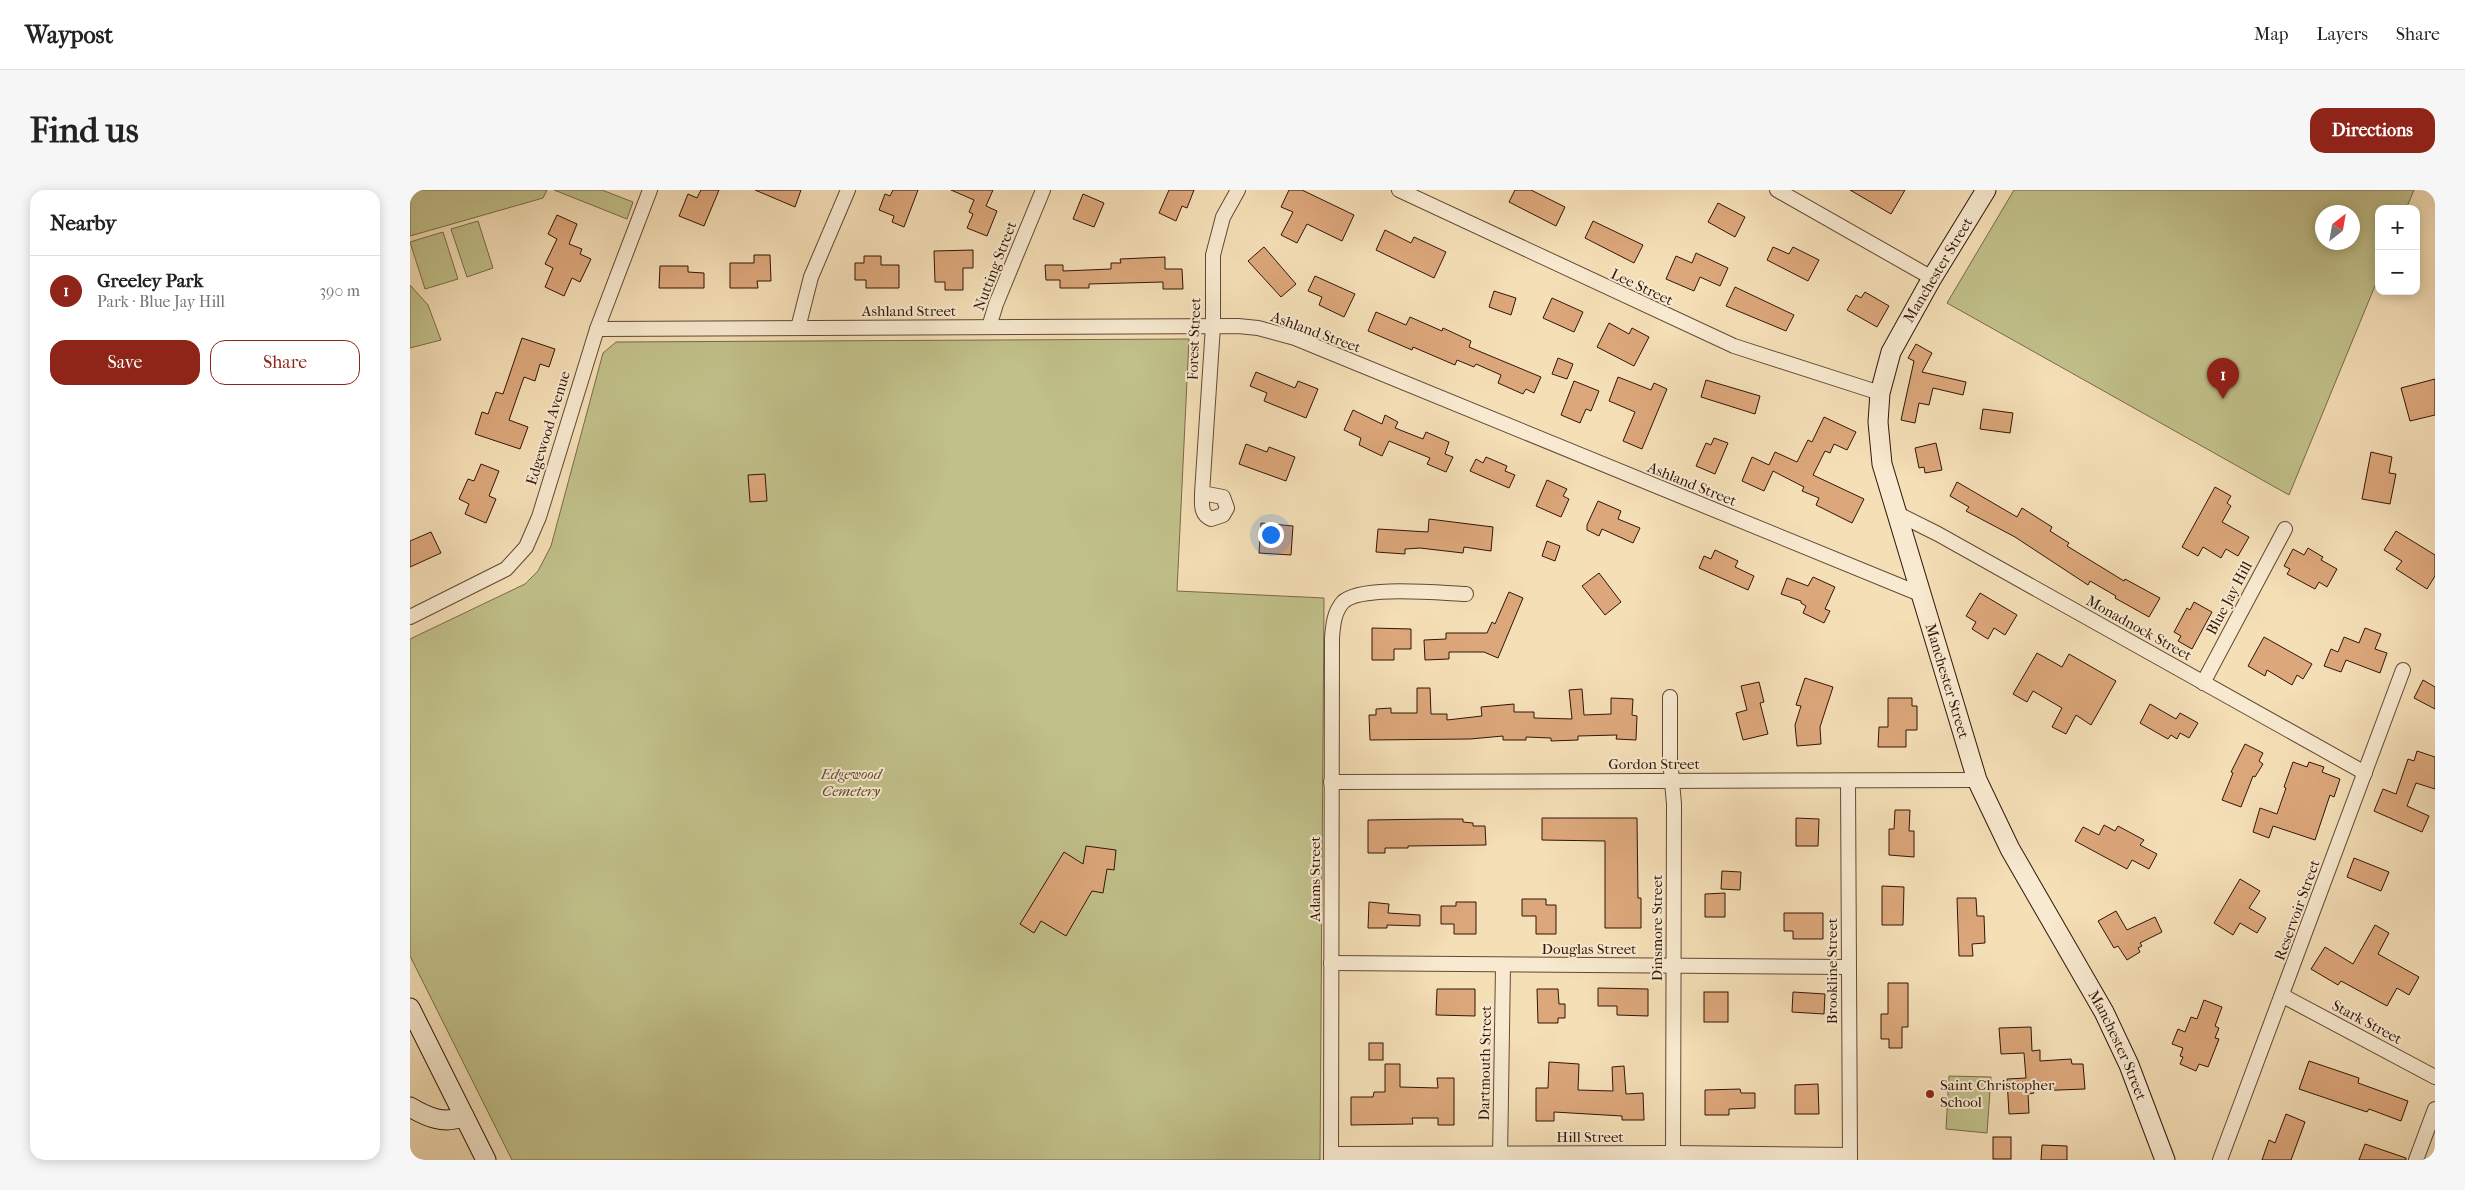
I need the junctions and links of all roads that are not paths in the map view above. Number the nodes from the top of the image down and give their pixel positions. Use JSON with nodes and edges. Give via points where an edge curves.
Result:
{"nodes":[{"id":1,"x":650,"y":190,"type":"edge"},
{"id":2,"x":848,"y":190,"type":"edge"},
{"id":3,"x":1043,"y":190,"type":"edge"},
{"id":4,"x":1238,"y":190,"type":"edge"},
{"id":5,"x":1398,"y":190,"type":"edge"},
{"id":6,"x":1777,"y":190,"type":"edge"},
{"id":7,"x":1986,"y":190,"type":"edge"},
{"id":8,"x":1932,"y":278,"type":"junction"},
{"id":9,"x":1213,"y":326,"type":"junction"},
{"id":10,"x":989,"y":327,"type":"junction"},
{"id":11,"x":798,"y":328,"type":"junction"},
{"id":12,"x":597,"y":329,"type":"junction"},
{"id":13,"x":1880,"y":393,"type":"junction"},
{"id":14,"x":1202,"y":493,"type":"dead end"},
{"id":15,"x":1896,"y":514,"type":"junction"},
{"id":16,"x":2285,"y":529,"type":"dead end"},
{"id":17,"x":1466,"y":594,"type":"dead end"},
{"id":18,"x":1920,"y":594,"type":"junction"},
{"id":19,"x":410,"y":617,"type":"edge"},
{"id":20,"x":2403,"y":670,"type":"dead end"},
{"id":21,"x":2203,"y":683,"type":"junction"},
{"id":22,"x":1670,"y":697,"type":"dead end"},
{"id":23,"x":2365,"y":773,"type":"junction"},
{"id":24,"x":1672,"y":780,"type":"junction"},
{"id":25,"x":1977,"y":780,"type":"junction"},
{"id":26,"x":1848,"y":781,"type":"junction"},
{"id":27,"x":1332,"y":782,"type":"junction"},
{"id":28,"x":1331,"y":964,"type":"junction"},
{"id":29,"x":1503,"y":966,"type":"junction"},
{"id":30,"x":1673,"y":966,"type":"junction"},
{"id":31,"x":1848,"y":967,"type":"junction"},
{"id":32,"x":2283,"y":996,"type":"junction"},
{"id":33,"x":410,"y":1008,"type":"edge"},
{"id":34,"x":2435,"y":1077,"type":"edge"},
{"id":35,"x":410,"y":1106,"type":"edge"},
{"id":36,"x":2435,"y":1109,"type":"edge"},
{"id":37,"x":464,"y":1116,"type":"junction"},
{"id":38,"x":1673,"y":1156,"type":"edge"},
{"id":39,"x":1331,"y":1157,"type":"edge"},
{"id":40,"x":1500,"y":1157,"type":"edge"},
{"id":41,"x":1850,"y":1158,"type":"edge"},
{"id":42,"x":486,"y":1160,"type":"edge"},
{"id":43,"x":2165,"y":1160,"type":"edge"},
{"id":44,"x":2220,"y":1160,"type":"edge"},
{"id":45,"x":2416,"y":1160,"type":"edge"}],
"edges":[{"from":1,"to":12,"type":"street","name":"Edgewood Avenue"},
{"from":2,"to":11,"type":"street","via":[[811,277]]},
{"from":3,"to":10,"type":"street","name":"Nutting Street"},
{"from":4,"to":9,"type":"street","name":"Forest Street","via":[[1223,217],[1213,254]]},
{"from":5,"to":13,"type":"street","name":"Lee Street","via":[[1734,346]]},
{"from":6,"to":8,"type":"street"},
{"from":7,"to":8,"type":"street","name":"Manchester Street"},
{"from":8,"to":13,"type":"street","name":"Manchester Street","via":[[1891,352]]},
{"from":9,"to":10,"type":"street","name":"Ashland Street"},
{"from":9,"to":14,"type":"street","name":"Forest Street"},
{"from":9,"to":18,"type":"street","name":"Ashland Street","via":[[1258,328],[1295,338]]},
{"from":10,"to":11,"type":"street","name":"Ashland Street"},
{"from":11,"to":12,"type":"street","name":"Ashland Street"},
{"from":12,"to":19,"type":"street","name":"Edgewood Avenue","via":[[539,517],[526,547],[506,569]]},
{"from":13,"to":15,"type":"street","name":"Manchester Street","via":[[1878,440]]},
{"from":15,"to":18,"type":"street","name":"Manchester Street"},
{"from":15,"to":21,"type":"street","name":"Monadnock Street","via":[[1938,534]]},
{"from":16,"to":21,"type":"street","name":"Blue Jay Hill"},
{"from":17,"to":27,"type":"street","name":"Adams Street","via":[[1369,592],[1344,601],[1337,611],[1332,638]]},
{"from":18,"to":25,"type":"street","name":"Manchester Street"},
{"from":20,"to":23,"type":"street","name":"Reservoir Street"},
{"from":21,"to":23,"type":"street","name":"Monadnock Street"},
{"from":22,"to":24,"type":"street","name":"Dinsmore Street"},
{"from":23,"to":32,"type":"street","name":"Reservoir Street"},
{"from":24,"to":26,"type":"street","name":"Gordon Street"},
{"from":24,"to":27,"type":"street","name":"Gordon Street"},
{"from":24,"to":30,"type":"street","name":"Dinsmore Street"},
{"from":25,"to":26,"type":"street","name":"Gordon Street"},
{"from":25,"to":43,"type":"street","name":"Manchester Street","via":[[2010,849],[2104,1012],[2129,1065]]},
{"from":26,"to":31,"type":"street","name":"Brookline Street"},
{"from":27,"to":28,"type":"street","name":"Adams Street"},
{"from":28,"to":29,"type":"street","name":"Douglas Street"},
{"from":28,"to":39,"type":"street","name":"Adams Street"},
{"from":29,"to":30,"type":"street","name":"Douglas Street"},
{"from":29,"to":40,"type":"street","name":"Dartmouth Street"},
{"from":30,"to":31,"type":"street","name":"Douglas Street"},
{"from":30,"to":38,"type":"street","name":"Dinsmore Street"},
{"from":31,"to":41,"type":"street","name":"Brookline Street"},
{"from":32,"to":34,"type":"street","name":"Stark Street"},
{"from":32,"to":44,"type":"street","name":"Reservoir Street"},
{"from":33,"to":37,"type":"street"},
{"from":35,"to":37,"type":"street","via":[[442,1120]]},
{"from":36,"to":45,"type":"street"},
{"from":37,"to":42,"type":"street"},
{"from":38,"to":40,"type":"street","name":"Hill Street"},
{"from":38,"to":41,"type":"street","name":"Hill Street"},
{"from":39,"to":40,"type":"street","name":"Hill Street"}]}
